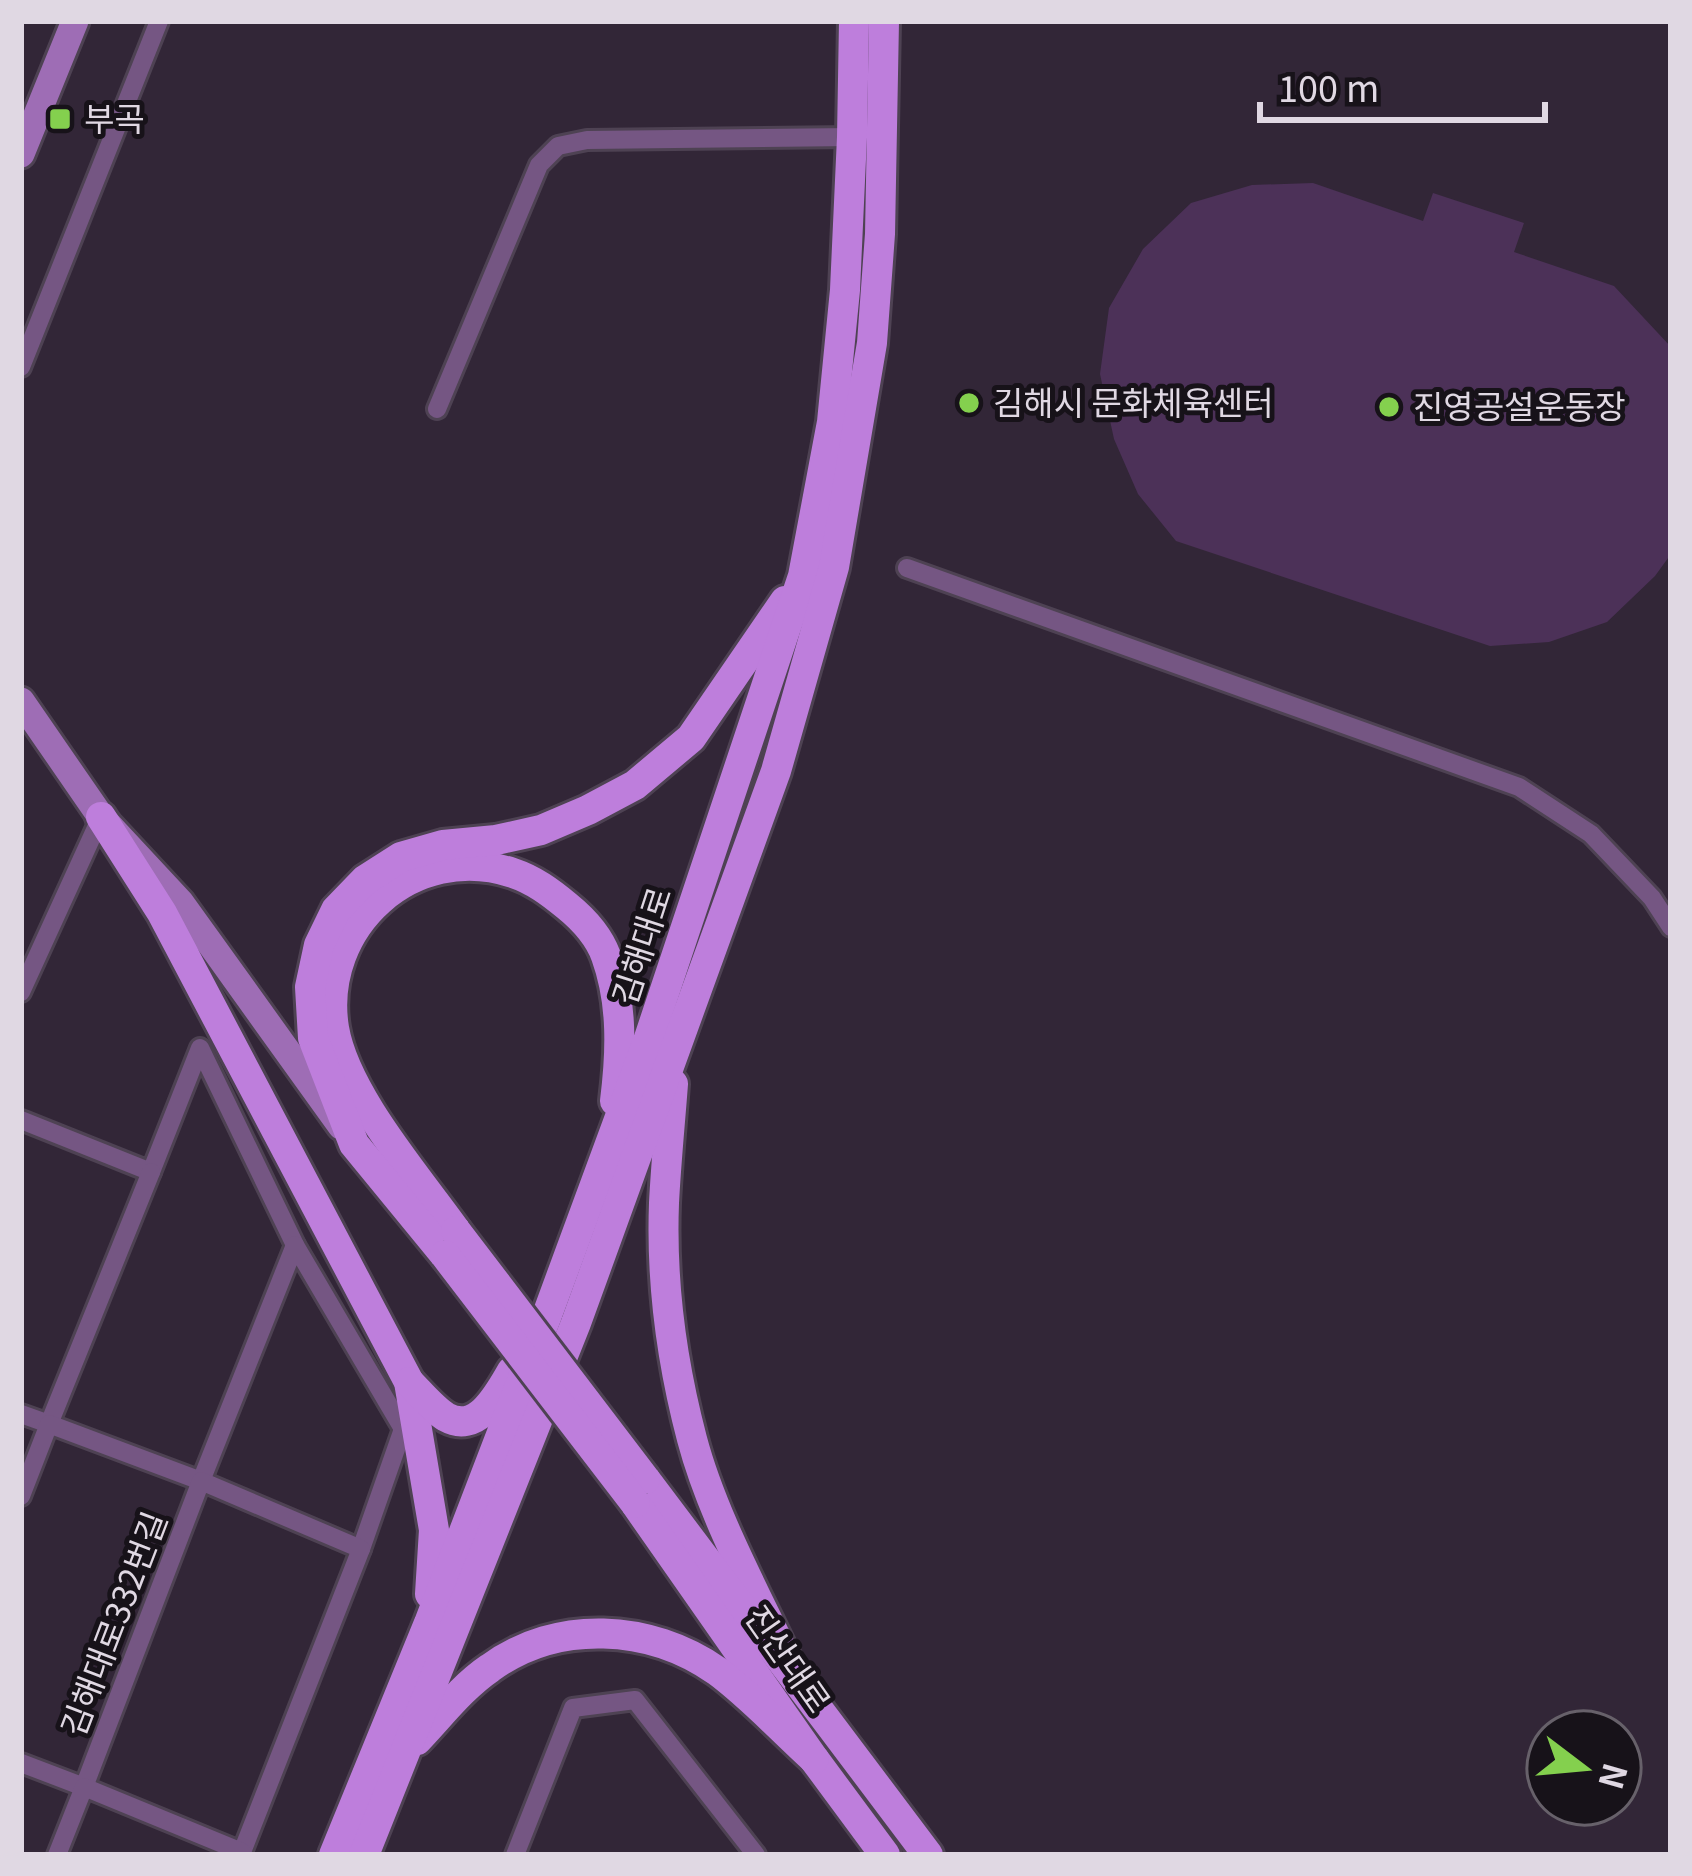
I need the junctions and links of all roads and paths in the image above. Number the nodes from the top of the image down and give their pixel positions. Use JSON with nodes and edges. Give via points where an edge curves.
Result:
{"nodes":[{"id":1,"x":75,"y":21,"type":"edge"},
{"id":2,"x":159,"y":21,"type":"edge"},
{"id":3,"x":854,"y":21,"type":"edge"},
{"id":4,"x":884,"y":21,"type":"edge"},
{"id":5,"x":25,"y":134,"type":"edge"},
{"id":6,"x":852,"y":137,"type":"junction"},
{"id":7,"x":21,"y":367,"type":"edge"},
{"id":8,"x":436,"y":409,"type":"dead end"},
{"id":9,"x":907,"y":568,"type":"dead end"},
{"id":10,"x":803,"y":576,"type":"junction"},
{"id":11,"x":21,"y":701,"type":"edge"},
{"id":12,"x":101,"y":818,"type":"junction"},
{"id":13,"x":1671,"y":927,"type":"edge"},
{"id":14,"x":21,"y":992,"type":"edge"},
{"id":15,"x":676,"y":1046,"type":"junction"},
{"id":16,"x":21,"y":1120,"type":"edge"},
{"id":17,"x":610,"y":1142,"type":"junction"},
{"id":18,"x":354,"y":1144,"type":"junction"},
{"id":19,"x":151,"y":1172,"type":"junction"},
{"id":20,"x":450,"y":1243,"type":"junction"},
{"id":21,"x":295,"y":1245,"type":"junction"},
{"id":22,"x":547,"y":1315,"type":"junction"},
{"id":23,"x":410,"y":1382,"type":"junction"},
{"id":24,"x":21,"y":1414,"type":"edge"},
{"id":25,"x":49,"y":1424,"type":"junction"},
{"id":26,"x":201,"y":1481,"type":"junction"},
{"id":27,"x":640,"y":1491,"type":"junction"},
{"id":28,"x":21,"y":1496,"type":"edge"},
{"id":29,"x":361,"y":1549,"type":"junction"},
{"id":30,"x":429,"y":1623,"type":"junction"},
{"id":31,"x":790,"y":1667,"type":"junction"},
{"id":32,"x":401,"y":1758,"type":"junction"},
{"id":33,"x":814,"y":1759,"type":"junction"},
{"id":34,"x":21,"y":1763,"type":"edge"},
{"id":35,"x":84,"y":1787,"type":"junction"},
{"id":36,"x":241,"y":1853,"type":"edge"},
{"id":37,"x":520,"y":1853,"type":"edge"},
{"id":38,"x":57,"y":1855,"type":"edge"},
{"id":39,"x":334,"y":1855,"type":"edge"},
{"id":40,"x":364,"y":1855,"type":"edge"},
{"id":41,"x":756,"y":1855,"type":"edge"},
{"id":42,"x":885,"y":1855,"type":"edge"},
{"id":43,"x":928,"y":1855,"type":"edge"}],
"edges":[{"from":1,"to":5,"type":"main road"},
{"from":2,"to":7,"type":"street"},
{"from":3,"to":6,"type":"main road","name":"김해대로"},
{"from":4,"to":15,"type":"main road","name":"김해대로","via":[[872,343],[834,567],[776,771]]},
{"from":6,"to":8,"type":"street","via":[[558,146],[539,165]]},
{"from":6,"to":10,"type":"main road","name":"김해대로","via":[[832,422]]},
{"from":9,"to":13,"type":"street","via":[[1519,787],[1591,834]]},
{"from":10,"to":17,"type":"main road","name":"김해대로"},
{"from":10,"to":18,"type":"main road","via":[[691,738],[634,785],[541,830],[401,857],[336,910],[310,988],[313,1038]]},
{"from":11,"to":12,"type":"main road"},
{"from":12,"to":14,"type":"street"},
{"from":12,"to":18,"type":"main road","via":[[181,903]]},
{"from":12,"to":23,"type":"main road","via":[[162,914]]},
{"from":15,"to":31,"type":"main road","via":[[664,1207],[678,1373],[693,1444]]},
{"from":15,"to":32,"type":"main road","name":"김해대로","via":[[576,1323]]},
{"from":16,"to":19,"type":"street"},
{"from":17,"to":20,"type":"main road","via":[[619,1010],[605,953],[582,918],[544,887],[481,867],[447,868],[376,900],[338,961],[334,1030],[367,1106]]},
{"from":17,"to":22,"type":"main road","name":"김해대로"},
{"from":18,"to":20,"type":"main road"},
{"from":19,"to":21,"type":"street","via":[[200,1048]]},
{"from":19,"to":25,"type":"street"},
{"from":20,"to":27,"type":"main road","bridge":true},
{"from":21,"to":26,"type":"street","name":"김해대로332번길"},
{"from":21,"to":29,"type":"street","via":[[403,1429]]},
{"from":22,"to":23,"type":"main road","via":[[478,1417],[445,1416]]},
{"from":22,"to":30,"type":"main road","name":"김해대로"},
{"from":23,"to":30,"type":"main road","via":[[434,1530]]},
{"from":24,"to":25,"type":"street","name":"김해대로332번길"},
{"from":25,"to":26,"type":"street","name":"김해대로332번길"},
{"from":25,"to":28,"type":"street"},
{"from":26,"to":29,"type":"street","name":"김해대로332번길"},
{"from":26,"to":35,"type":"street","name":"김해대로332번길"},
{"from":27,"to":31,"type":"main road"},
{"from":27,"to":33,"type":"main road","name":"진산대로"},
{"from":29,"to":36,"type":"street"},
{"from":30,"to":39,"type":"main road","name":"김해대로"},
{"from":31,"to":43,"type":"main road","name":"진산대로"},
{"from":32,"to":33,"type":"main road","via":[[490,1667],[533,1644],[586,1632],[673,1646],[718,1672]]},
{"from":32,"to":40,"type":"main road","name":"김해대로"},
{"from":33,"to":42,"type":"main road","name":"진산대로"},
{"from":34,"to":35,"type":"street","name":"김해대로332번길"},
{"from":35,"to":36,"type":"street"},
{"from":35,"to":38,"type":"street","name":"김해대로332번길"},
{"from":37,"to":41,"type":"street","via":[[573,1708],[635,1700]]}]}
